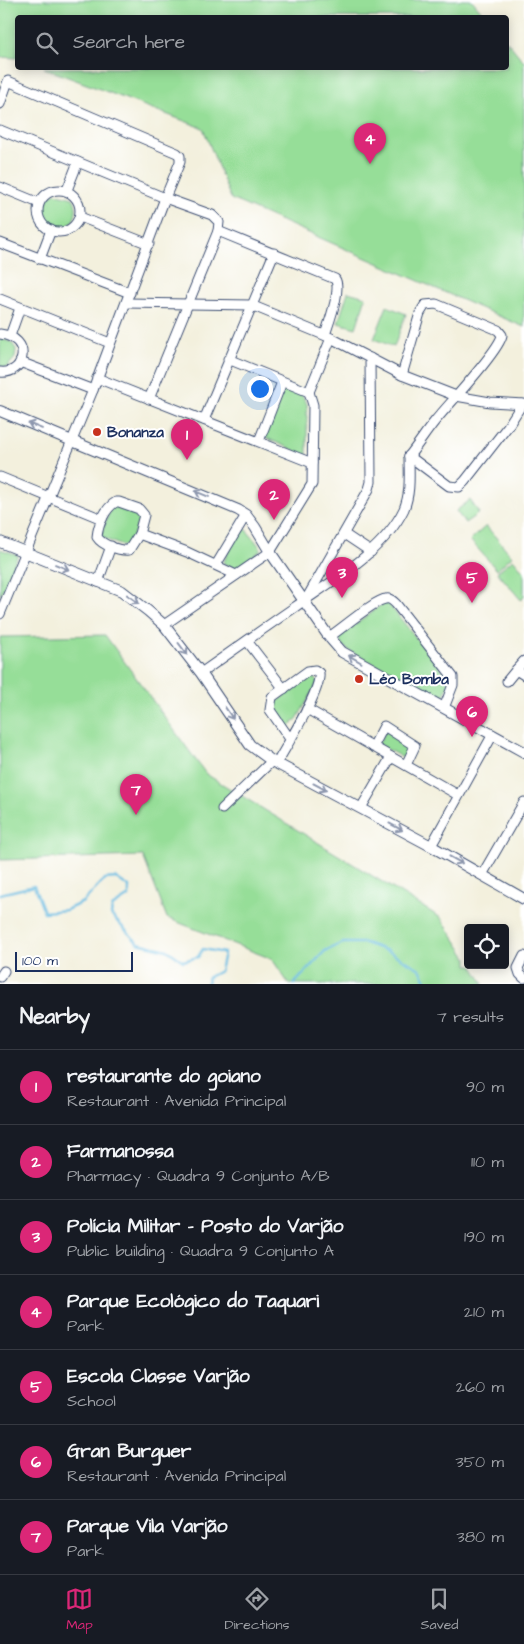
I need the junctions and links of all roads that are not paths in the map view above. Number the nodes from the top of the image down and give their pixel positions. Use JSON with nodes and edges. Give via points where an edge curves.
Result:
{"nodes":[{"id":1,"x":0,"y":104,"type":"edge"},
{"id":2,"x":0,"y":130,"type":"edge"},
{"id":3,"x":78,"y":162,"type":"junction"},
{"id":4,"x":0,"y":187,"type":"edge"},
{"id":5,"x":67,"y":190,"type":"junction"},
{"id":6,"x":165,"y":198,"type":"junction"},
{"id":7,"x":39,"y":203,"type":"junction"},
{"id":8,"x":80,"y":217,"type":"junction"},
{"id":9,"x":51,"y":230,"type":"junction"},
{"id":10,"x":218,"y":232,"type":"junction"},
{"id":11,"x":0,"y":243,"type":"edge"},
{"id":12,"x":149,"y":244,"type":"junction"},
{"id":13,"x":274,"y":253,"type":"junction"},
{"id":14,"x":40,"y":258,"type":"junction"},
{"id":15,"x":130,"y":293,"type":"junction"},
{"id":16,"x":0,"y":300,"type":"edge"},
{"id":17,"x":126,"y":303,"type":"junction"},
{"id":18,"x":188,"y":304,"type":"junction"},
{"id":19,"x":251,"y":305,"type":"junction"},
{"id":20,"x":20,"y":308,"type":"junction"},
{"id":21,"x":0,"y":334,"type":"edge"},
{"id":22,"x":10,"y":336,"type":"junction"},
{"id":23,"x":328,"y":337,"type":"junction"},
{"id":24,"x":110,"y":343,"type":"junction"},
{"id":25,"x":370,"y":358,"type":"junction"},
{"id":26,"x":228,"y":359,"type":"junction"},
{"id":27,"x":20,"y":362,"type":"junction"},
{"id":28,"x":0,"y":372,"type":"edge"},
{"id":29,"x":402,"y":375,"type":"junction"},
{"id":30,"x":97,"y":378,"type":"junction"},
{"id":31,"x":282,"y":382,"type":"junction"},
{"id":32,"x":93,"y":390,"type":"junction"},
{"id":33,"x":309,"y":392,"type":"junction"},
{"id":34,"x":456,"y":396,"type":"junction"},
{"id":35,"x":149,"y":399,"type":"junction"},
{"id":36,"x":523,"y":404,"type":"edge"},
{"id":37,"x":0,"y":411,"type":"edge"},
{"id":38,"x":204,"y":420,"type":"junction"},
{"id":39,"x":71,"y":440,"type":"junction"},
{"id":40,"x":259,"y":441,"type":"junction"},
{"id":41,"x":409,"y":456,"type":"junction"},
{"id":42,"x":312,"y":463,"type":"junction"},
{"id":43,"x":0,"y":477,"type":"edge"},
{"id":44,"x":48,"y":497,"type":"junction"},
{"id":45,"x":246,"y":515,"type":"junction"},
{"id":46,"x":102,"y":519,"type":"junction"},
{"id":47,"x":139,"y":534,"type":"junction"},
{"id":48,"x":344,"y":534,"type":"junction"},
{"id":49,"x":0,"y":542,"type":"edge"},
{"id":50,"x":111,"y":546,"type":"junction"},
{"id":51,"x":25,"y":552,"type":"junction"},
{"id":52,"x":270,"y":552,"type":"junction"},
{"id":53,"x":371,"y":552,"type":"junction"},
{"id":54,"x":216,"y":566,"type":"junction"},
{"id":55,"x":236,"y":575,"type":"junction"},
{"id":56,"x":98,"y":582,"type":"junction"},
{"id":57,"x":305,"y":600,"type":"junction"},
{"id":58,"x":0,"y":614,"type":"edge"},
{"id":59,"x":164,"y":625,"type":"junction"},
{"id":60,"x":330,"y":638,"type":"junction"},
{"id":61,"x":247,"y":641,"type":"junction"},
{"id":62,"x":524,"y":661,"type":"edge"},
{"id":63,"x":201,"y":673,"type":"junction"},
{"id":64,"x":520,"y":673,"type":"edge"},
{"id":65,"x":507,"y":681,"type":"dead end"},
{"id":66,"x":284,"y":689,"type":"junction"},
{"id":67,"x":444,"y":708,"type":"junction"},
{"id":68,"x":307,"y":709,"type":"junction"},
{"id":69,"x":492,"y":736,"type":"junction"},
{"id":70,"x":290,"y":739,"type":"junction"},
{"id":71,"x":373,"y":747,"type":"junction"},
{"id":72,"x":524,"y":752,"type":"edge"},
{"id":73,"x":391,"y":757,"type":"junction"},
{"id":74,"x":276,"y":763,"type":"junction"},
{"id":75,"x":406,"y":766,"type":"junction"},
{"id":76,"x":458,"y":795,"type":"junction"},
{"id":77,"x":524,"y":802,"type":"edge"},
{"id":78,"x":361,"y":808,"type":"junction"},
{"id":79,"x":222,"y":809,"type":"dead end"},
{"id":80,"x":431,"y":846,"type":"junction"},
{"id":81,"x":482,"y":875,"type":"junction"},
{"id":82,"x":524,"y":899,"type":"edge"},
{"id":83,"x":524,"y":956,"type":"edge"},
{"id":84,"x":524,"y":978,"type":"edge"}],
"edges":[{"from":1,"to":6,"type":"street","via":[[8,81],[177,154],[180,162]]},
{"from":2,"to":3,"type":"street"},
{"from":3,"to":5,"type":"street"},
{"from":3,"to":6,"type":"street"},
{"from":4,"to":7,"type":"street"},
{"from":5,"to":7,"type":"street","via":[[50,191]]},
{"from":5,"to":8,"type":"street","via":[[79,201]]},
{"from":6,"to":10,"type":"street","via":[[212,215],[219,222]]},
{"from":6,"to":12,"type":"street"},
{"from":7,"to":9,"type":"street","via":[[38,214],[42,224]]},
{"from":8,"to":9,"type":"street","via":[[68,230]]},
{"from":8,"to":12,"type":"street"},
{"from":9,"to":14,"type":"street"},
{"from":10,"to":13,"type":"street"},
{"from":10,"to":18,"type":"street"},
{"from":11,"to":14,"type":"street"},
{"from":12,"to":15,"type":"street"},
{"from":13,"to":19,"type":"street"},
{"from":13,"to":23,"type":"street","via":[[335,278],[337,291]]},
{"from":14,"to":15,"type":"street"},
{"from":15,"to":17,"type":"street"},
{"from":16,"to":20,"type":"street"},
{"from":17,"to":18,"type":"street"},
{"from":17,"to":24,"type":"street"},
{"from":18,"to":19,"type":"street"},
{"from":18,"to":35,"type":"street"},
{"from":19,"to":23,"type":"street"},
{"from":19,"to":26,"type":"street"},
{"from":20,"to":22,"type":"street"},
{"from":20,"to":24,"type":"street"},
{"from":21,"to":22,"type":"street"},
{"from":22,"to":27,"type":"street","via":[[21,347]]},
{"from":23,"to":25,"type":"street"},
{"from":23,"to":33,"type":"street"},
{"from":24,"to":30,"type":"street"},
{"from":25,"to":29,"type":"street"},
{"from":25,"to":48,"type":"street","via":[[371,482]]},
{"from":26,"to":31,"type":"street"},
{"from":26,"to":38,"type":"street"},
{"from":27,"to":28,"type":"street","via":[[6,373]]},
{"from":27,"to":32,"type":"street"},
{"from":29,"to":34,"type":"street"},
{"from":29,"to":34,"type":"street","via":[[420,313],[425,305],[436,304],[498,330],[502,335],[489,357]]},
{"from":30,"to":32,"type":"street"},
{"from":30,"to":35,"type":"street"},
{"from":31,"to":33,"type":"street"},
{"from":31,"to":40,"type":"street"},
{"from":32,"to":39,"type":"street"},
{"from":33,"to":42,"type":"street","via":[[313,405]]},
{"from":34,"to":36,"type":"street"},
{"from":34,"to":41,"type":"street"},
{"from":35,"to":38,"type":"street"},
{"from":36,"to":41,"type":"street","via":[[459,487],[449,486]]},
{"from":39,"to":37,"type":"street","one_way":true},
{"from":38,"to":40,"type":"street"},
{"from":39,"to":44,"type":"street"},
{"from":45,"to":39,"type":"street","one_way":true},
{"from":40,"to":42,"type":"street"},
{"from":41,"to":53,"type":"street","via":[[407,500],[390,532]]},
{"from":42,"to":52,"type":"street","via":[[312,484]]},
{"from":43,"to":44,"type":"street"},
{"from":44,"to":46,"type":"street"},
{"from":44,"to":51,"type":"street"},
{"from":45,"to":52,"type":"street"},
{"from":45,"to":54,"type":"street"},
{"from":46,"to":47,"type":"street","via":[[117,502],[139,509],[144,515]]},
{"from":46,"to":50,"type":"street","via":[[97,537]]},
{"from":47,"to":50,"type":"street","via":[[128,550]]},
{"from":47,"to":54,"type":"street"},
{"from":48,"to":53,"type":"street"},
{"from":48,"to":57,"type":"street"},
{"from":49,"to":51,"type":"street"},
{"from":50,"to":56,"type":"street"},
{"from":51,"to":56,"type":"street","one_way":true},
{"from":51,"to":58,"type":"street"},
{"from":52,"to":55,"type":"street"},
{"from":52,"to":57,"type":"street"},
{"from":53,"to":57,"type":"street"},
{"from":54,"to":55,"type":"street"},
{"from":55,"to":59,"type":"street"},
{"from":56,"to":59,"type":"street","one_way":true,"via":[[122,591]]},
{"from":57,"to":60,"type":"street"},
{"from":57,"to":61,"type":"street"},
{"from":59,"to":63,"type":"street","one_way":true},
{"from":67,"to":60,"type":"street","one_way":true,"via":[[342,652]]},
{"from":60,"to":67,"type":"street","via":[[375,604],[391,599],[452,677],[454,685]]},
{"from":61,"to":63,"type":"street"},
{"from":61,"to":66,"type":"street"},
{"from":62,"to":64,"type":"street"},
{"from":63,"to":74,"type":"street","one_way":true,"via":[[250,744]]},
{"from":64,"to":65,"type":"street"},
{"from":66,"to":68,"type":"street","via":[[308,671],[319,673],[319,681]]},
{"from":66,"to":70,"type":"street","via":[[272,697],[270,710]]},
{"from":67,"to":69,"type":"street"},
{"from":68,"to":70,"type":"street"},
{"from":68,"to":71,"type":"street"},
{"from":69,"to":72,"type":"street"},
{"from":69,"to":76,"type":"street"},
{"from":70,"to":74,"type":"street"},
{"from":71,"to":73,"type":"street"},
{"from":71,"to":75,"type":"street","via":[[384,726],[415,746]]},
{"from":73,"to":75,"type":"street"},
{"from":73,"to":78,"type":"street"},
{"from":74,"to":78,"type":"street","one_way":true},
{"from":74,"to":79,"type":"street"},
{"from":75,"to":76,"type":"street"},
{"from":76,"to":80,"type":"street"},
{"from":77,"to":81,"type":"street"},
{"from":78,"to":80,"type":"street","one_way":true},
{"from":80,"to":81,"type":"street","one_way":true},
{"from":81,"to":82,"type":"street"},
{"from":83,"to":84,"type":"street","via":[[518,968]]}]}
